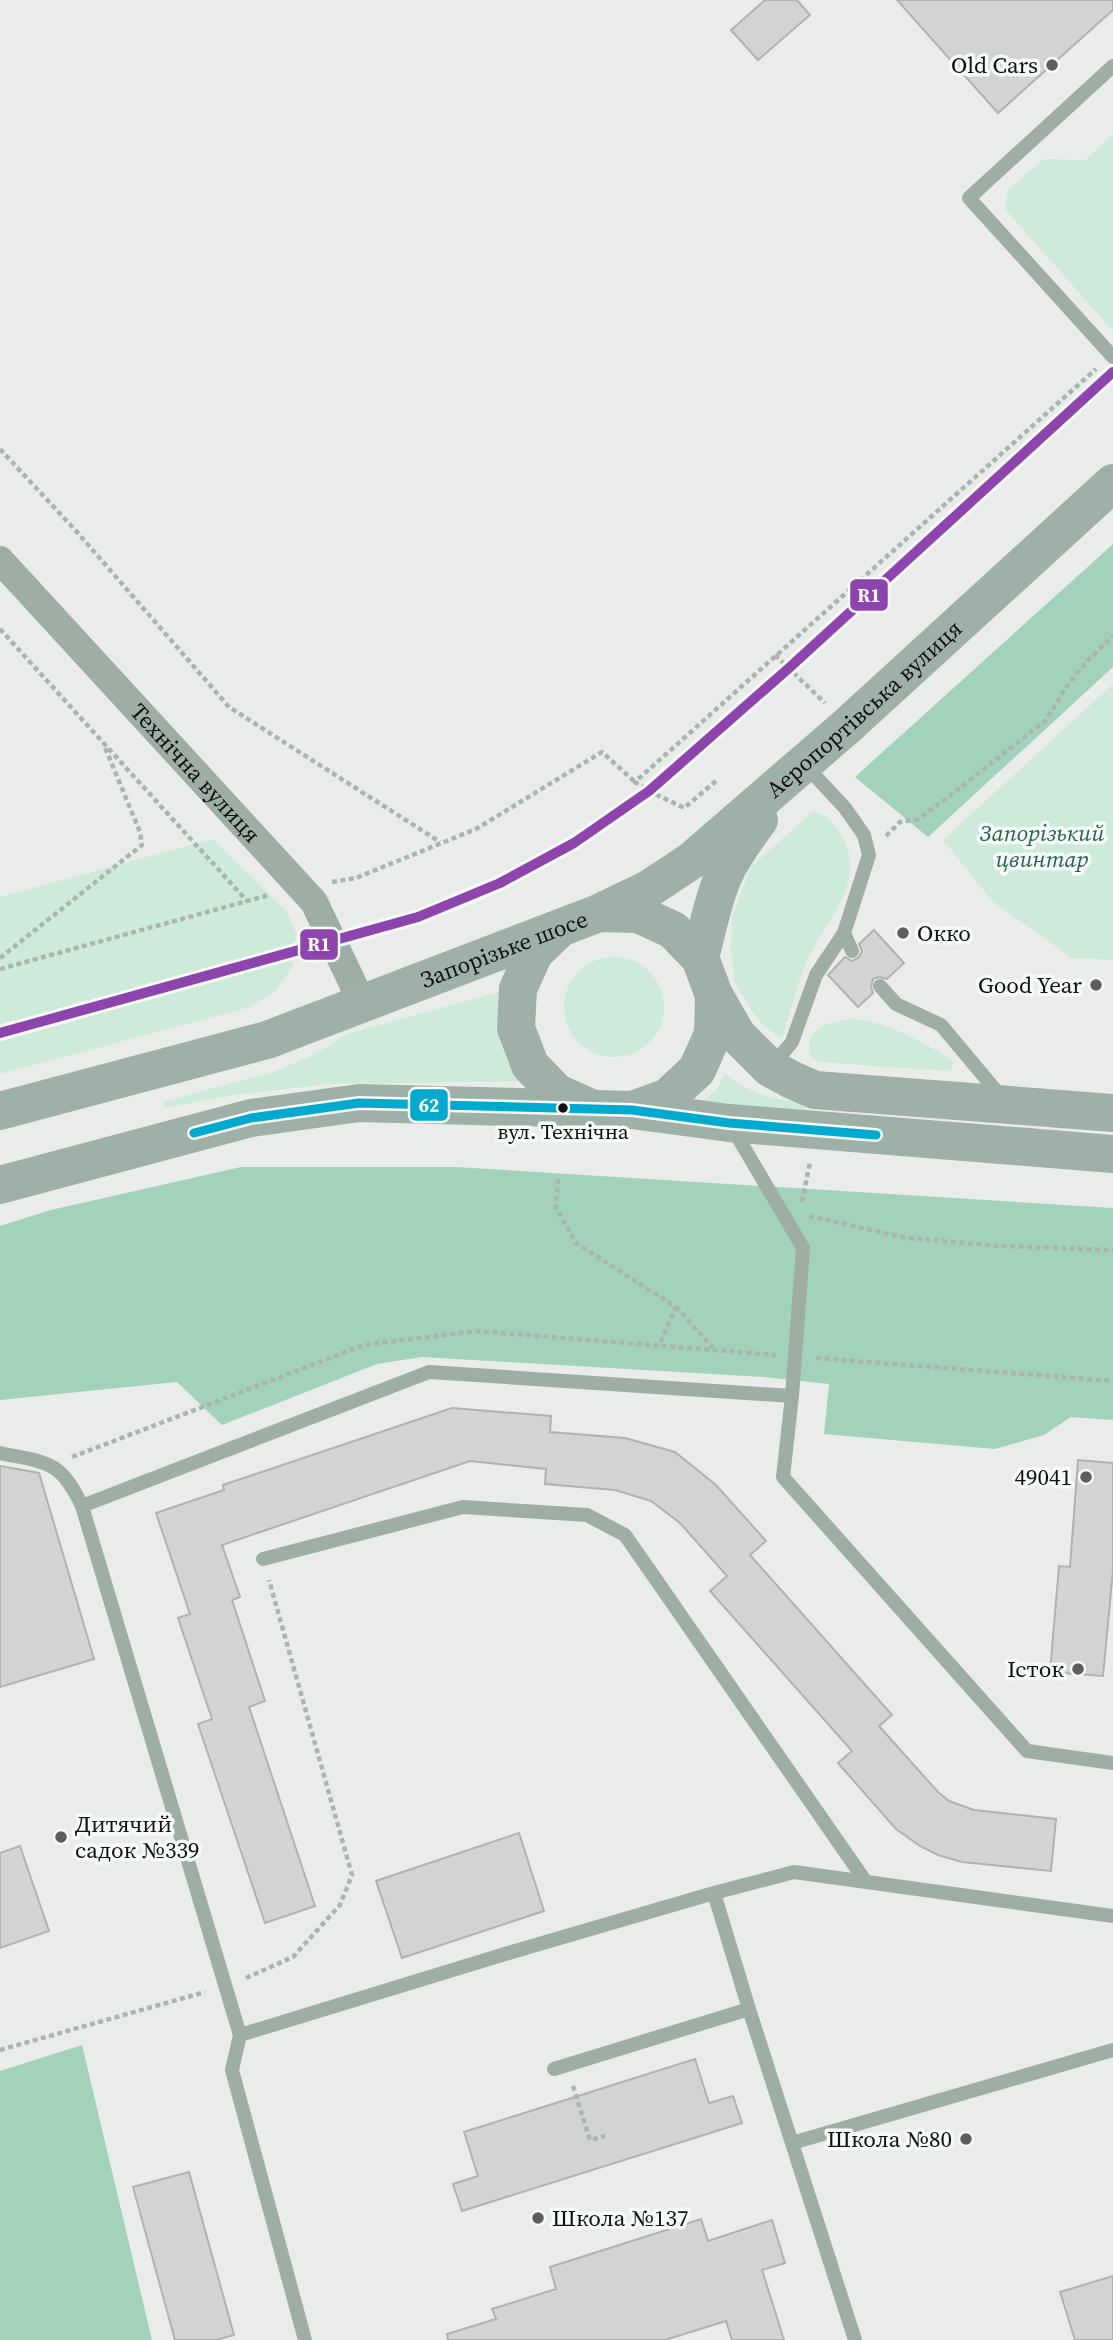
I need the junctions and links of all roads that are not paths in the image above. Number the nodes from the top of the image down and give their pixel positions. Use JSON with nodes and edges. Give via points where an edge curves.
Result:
{"nodes":[{"id":1,"x":1113,"y":66,"type":"edge"},
{"id":2,"x":1112,"y":356,"type":"edge"},
{"id":3,"x":1113,"y":483,"type":"edge"},
{"id":4,"x":0,"y":560,"type":"edge"},
{"id":5,"x":805,"y":764,"type":"junction"},
{"id":6,"x":599,"y":912,"type":"junction"},
{"id":7,"x":562,"y":926,"type":"junction"},
{"id":8,"x":844,"y":933,"type":"junction"},
{"id":9,"x":852,"y":951,"type":"dead end"},
{"id":10,"x":700,"y":958,"type":"junction"},
{"id":11,"x":880,"y":986,"type":"dead end"},
{"id":12,"x":714,"y":995,"type":"junction"},
{"id":13,"x":363,"y":1005,"type":"junction"},
{"id":14,"x":770,"y":1068,"type":"junction"},
{"id":15,"x":1008,"y":1105,"type":"junction"},
{"id":16,"x":593,"y":1109,"type":"junction"},
{"id":17,"x":632,"y":1110,"type":"junction"},
{"id":18,"x":1108,"y":1110,"type":"edge"},
{"id":19,"x":0,"y":1111,"type":"edge"},
{"id":20,"x":729,"y":1124,"type":"junction"},
{"id":21,"x":1113,"y":1154,"type":"edge"},
{"id":22,"x":0,"y":1185,"type":"edge"},
{"id":23,"x":792,"y":1396,"type":"junction"},
{"id":24,"x":0,"y":1453,"type":"edge"},
{"id":25,"x":82,"y":1506,"type":"junction"},
{"id":26,"x":263,"y":1559,"type":"road end"},
{"id":27,"x":1113,"y":1763,"type":"edge"},
{"id":28,"x":866,"y":1882,"type":"junction"},
{"id":29,"x":714,"y":1893,"type":"junction"},
{"id":30,"x":1113,"y":1909,"type":"edge"},
{"id":31,"x":1113,"y":1916,"type":"edge"},
{"id":32,"x":749,"y":2009,"type":"junction"},
{"id":33,"x":240,"y":2035,"type":"junction"},
{"id":34,"x":1113,"y":2050,"type":"edge"},
{"id":35,"x":560,"y":2067,"type":"road end"},
{"id":36,"x":792,"y":2143,"type":"junction"},
{"id":37,"x":305,"y":2340,"type":"edge"},
{"id":38,"x":855,"y":2340,"type":"edge"}],
"edges":[{"from":1,"to":2,"type":"lane","via":[[969,198]]},
{"from":3,"to":5,"type":"main road","name":"Аеропортівська вулиця"},
{"from":4,"to":13,"type":"street","name":"Технічна вулиця","via":[[314,902]]},
{"from":5,"to":6,"type":"main road","name":"Аеропортівська вулиця","via":[[691,860],[647,890]]},
{"from":5,"to":8,"type":"lane","via":[[864,835],[869,855]]},
{"from":5,"to":10,"type":"main road","via":[[768,808],[723,877]]},
{"from":6,"to":7,"type":"main road","name":"Запорізьке шосе"},
{"from":6,"to":10,"type":"main road","name":"Запорізьке шосе","via":[[638,914],[662,924]]},
{"from":7,"to":13,"type":"main road","name":"Запорізьке шосе"},
{"from":7,"to":16,"type":"main road","via":[[534,953],[518,989],[516,1028],[530,1065],[557,1093]]},
{"from":8,"to":9,"type":"lane"},
{"from":8,"to":14,"type":"lane","via":[[816,975],[792,1042]]},
{"from":10,"to":12,"type":"main road","name":"Запорізьке шосе"},
{"from":11,"to":15,"type":"lane","via":[[896,1004],[941,1025]]},
{"from":12,"to":14,"type":"main road","name":"Запорізьке шосе","via":[[737,1035]]},
{"from":12,"to":17,"type":"main road","via":[[713,1034],[697,1070],[668,1097]]},
{"from":13,"to":19,"type":"main road","name":"Запорізьке шосе","via":[[267,1040]]},
{"from":14,"to":15,"type":"main road","name":"Запорізьке шосе","via":[[815,1090]]},
{"from":15,"to":18,"type":"main road","name":"Запорізьке шосе"},
{"from":16,"to":17,"type":"main road"},
{"from":16,"to":22,"type":"main road","via":[[359,1103],[251,1118]]},
{"from":17,"to":20,"type":"main road"},
{"from":20,"to":21,"type":"main road"},
{"from":20,"to":23,"type":"lane","via":[[803,1248]]},
{"from":23,"to":25,"type":"lane","via":[[429,1371]]},
{"from":23,"to":27,"type":"lane","via":[[783,1477],[1027,1751]]},
{"from":24,"to":25,"type":"lane","via":[[51,1465],[71,1482]]},
{"from":25,"to":33,"type":"lane"},
{"from":26,"to":28,"type":"lane","via":[[463,1507],[587,1515],[625,1535]]},
{"from":28,"to":29,"type":"lane","via":[[794,1872]]},
{"from":28,"to":31,"type":"lane"},
{"from":29,"to":32,"type":"lane"},
{"from":29,"to":33,"type":"lane"},
{"from":30,"to":31,"type":"lane"},
{"from":32,"to":35,"type":"lane"},
{"from":32,"to":36,"type":"lane"},
{"from":33,"to":37,"type":"lane","via":[[232,2070]]},
{"from":34,"to":36,"type":"lane"},
{"from":36,"to":38,"type":"lane"}]}
